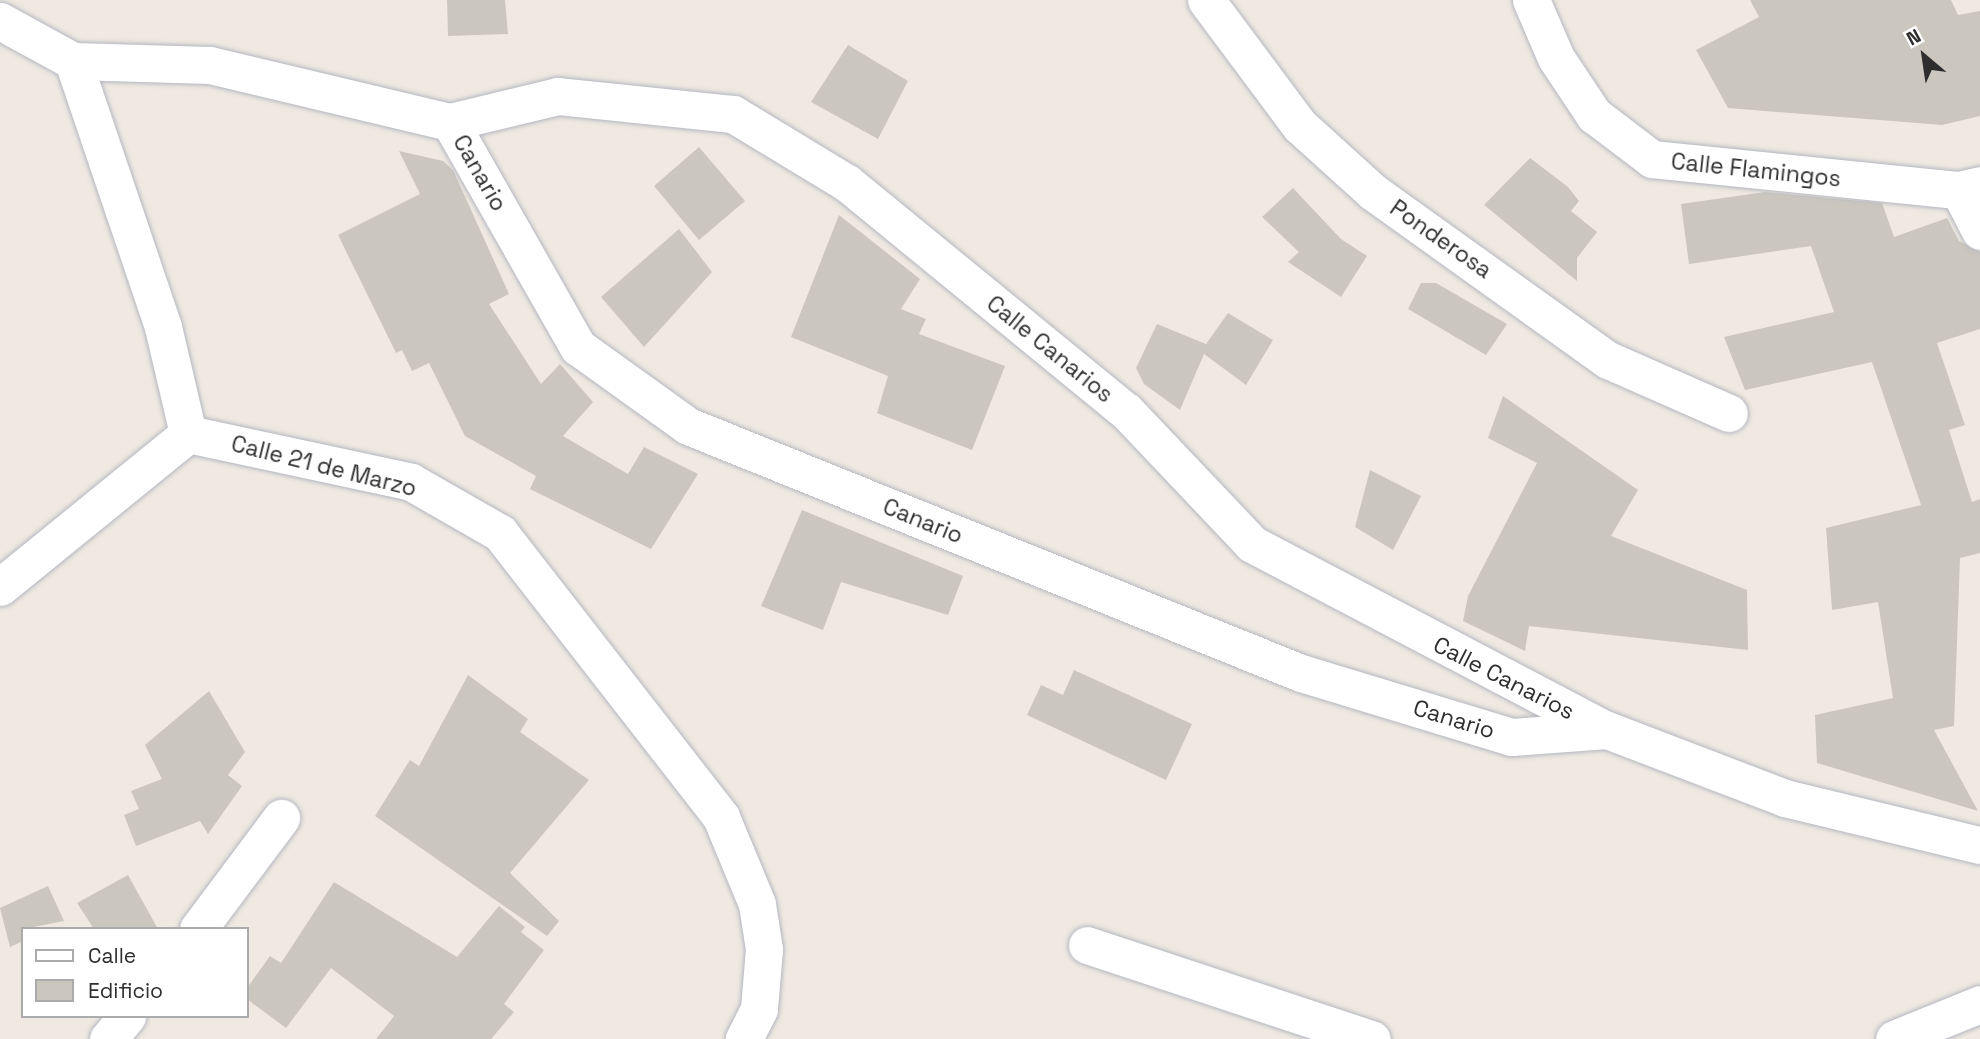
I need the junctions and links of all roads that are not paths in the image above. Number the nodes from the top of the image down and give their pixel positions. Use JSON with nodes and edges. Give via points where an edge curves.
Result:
{"nodes":[{"id":1,"x":1206,"y":0,"type":"edge"},
{"id":2,"x":1531,"y":0,"type":"edge"},
{"id":3,"x":0,"y":21,"type":"edge"},
{"id":4,"x":73,"y":61,"type":"junction"},
{"id":5,"x":450,"y":122,"type":"junction"},
{"id":6,"x":1969,"y":188,"type":"edge"},
{"id":7,"x":1980,"y":231,"type":"edge"},
{"id":8,"x":1729,"y":413,"type":"dead end"},
{"id":9,"x":188,"y":434,"type":"junction"},
{"id":10,"x":0,"y":587,"type":"edge"},
{"id":11,"x":1607,"y":730,"type":"junction"},
{"id":12,"x":281,"y":818,"type":"dead end"},
{"id":13,"x":1980,"y":845,"type":"edge"},
{"id":14,"x":199,"y":927,"type":"edge"},
{"id":15,"x":1087,"y":945,"type":"dead end"},
{"id":16,"x":1980,"y":1004,"type":"edge"},
{"id":17,"x":125,"y":1018,"type":"edge"},
{"id":18,"x":108,"y":1039,"type":"edge"},
{"id":19,"x":744,"y":1039,"type":"edge"},
{"id":20,"x":1372,"y":1039,"type":"edge"},
{"id":21,"x":1894,"y":1039,"type":"edge"}],
"edges":[{"from":1,"to":8,"type":"street","name":"Ponderosa","via":[[1300,126],[1373,192],[1608,360]]},
{"from":2,"to":6,"type":"street","name":"Calle Flamingos","via":[[1556,58],[1594,115],[1652,159]]},
{"from":3,"to":4,"type":"street","name":"Canario"},
{"from":4,"to":5,"type":"street","name":"Canario","via":[[210,65]]},
{"from":4,"to":9,"type":"street","via":[[163,327]]},
{"from":5,"to":11,"type":"street","name":"Calle Canarios","via":[[558,96],[733,114],[847,183],[1126,411],[1252,544]]},
{"from":5,"to":11,"type":"street","name":"Canario","via":[[578,347],[688,426],[1301,673],[1511,737]]},
{"from":6,"to":7,"type":"street"},
{"from":9,"to":10,"type":"street"},
{"from":9,"to":19,"type":"street","name":"Calle 21 de Marzo","via":[[411,482],[500,533],[721,817],[757,904],[764,949],[759,1009]]},
{"from":11,"to":13,"type":"street","name":"Canario","via":[[1785,798]]},
{"from":12,"to":14,"type":"street"},
{"from":15,"to":20,"type":"street"},
{"from":16,"to":21,"type":"street"},
{"from":17,"to":18,"type":"street"}]}
